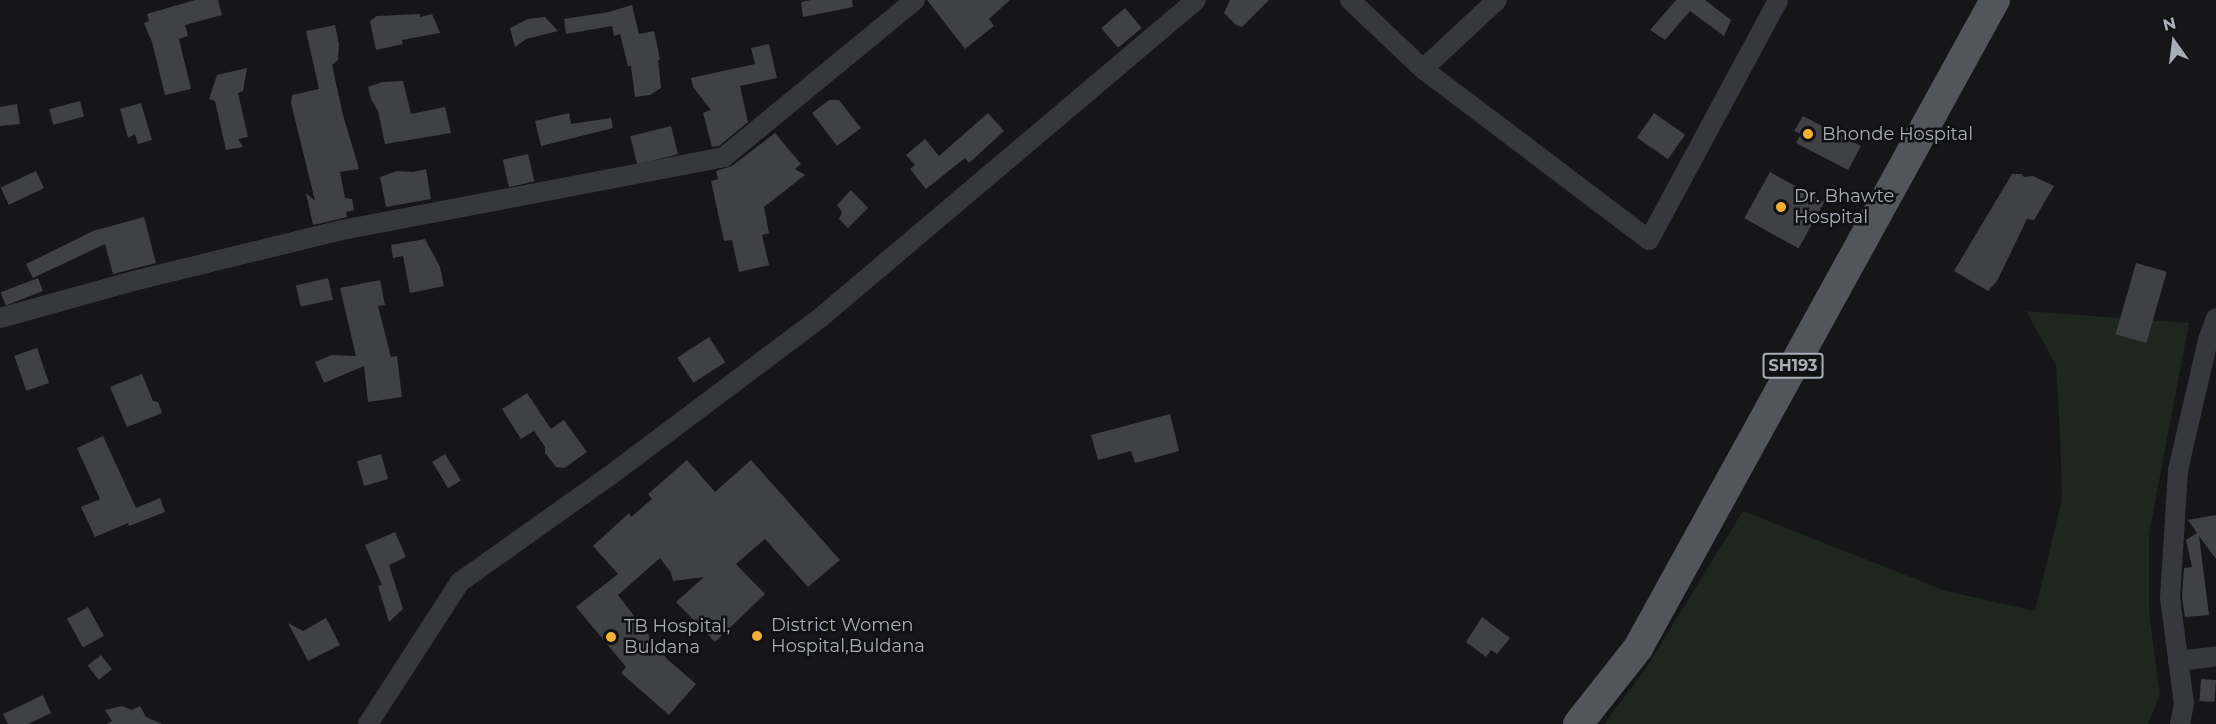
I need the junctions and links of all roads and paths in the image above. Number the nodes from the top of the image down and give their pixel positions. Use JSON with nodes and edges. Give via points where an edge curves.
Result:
{"nodes":[{"id":1,"x":915,"y":0,"type":"edge"},
{"id":2,"x":1196,"y":0,"type":"edge"},
{"id":3,"x":1350,"y":0,"type":"edge"},
{"id":4,"x":1497,"y":0,"type":"edge"},
{"id":5,"x":1778,"y":0,"type":"edge"},
{"id":6,"x":1985,"y":8,"type":"edge"},
{"id":7,"x":1423,"y":69,"type":"junction"},
{"id":8,"x":0,"y":318,"type":"edge"},
{"id":9,"x":2216,"y":318,"type":"edge"},
{"id":10,"x":2216,"y":656,"type":"edge"},
{"id":11,"x":2178,"y":661,"type":"junction"},
{"id":12,"x":368,"y":724,"type":"edge"},
{"id":13,"x":1578,"y":724,"type":"edge"},
{"id":14,"x":2180,"y":724,"type":"edge"}],
"edges":[{"from":1,"to":8,"type":"street","via":[[724,157],[342,230]]},
{"from":2,"to":12,"type":"street","via":[[820,318],[460,582]]},
{"from":3,"to":7,"type":"street"},
{"from":4,"to":7,"type":"street"},
{"from":5,"to":7,"type":"street","via":[[1649,240]]},
{"from":6,"to":13,"type":"main road","number":"SH193","via":[[1638,648]]},
{"from":9,"to":11,"type":"street","via":[[2178,470],[2170,598]]},
{"from":10,"to":11,"type":"street"},
{"from":11,"to":14,"type":"street","via":[[2184,704]]}]}
